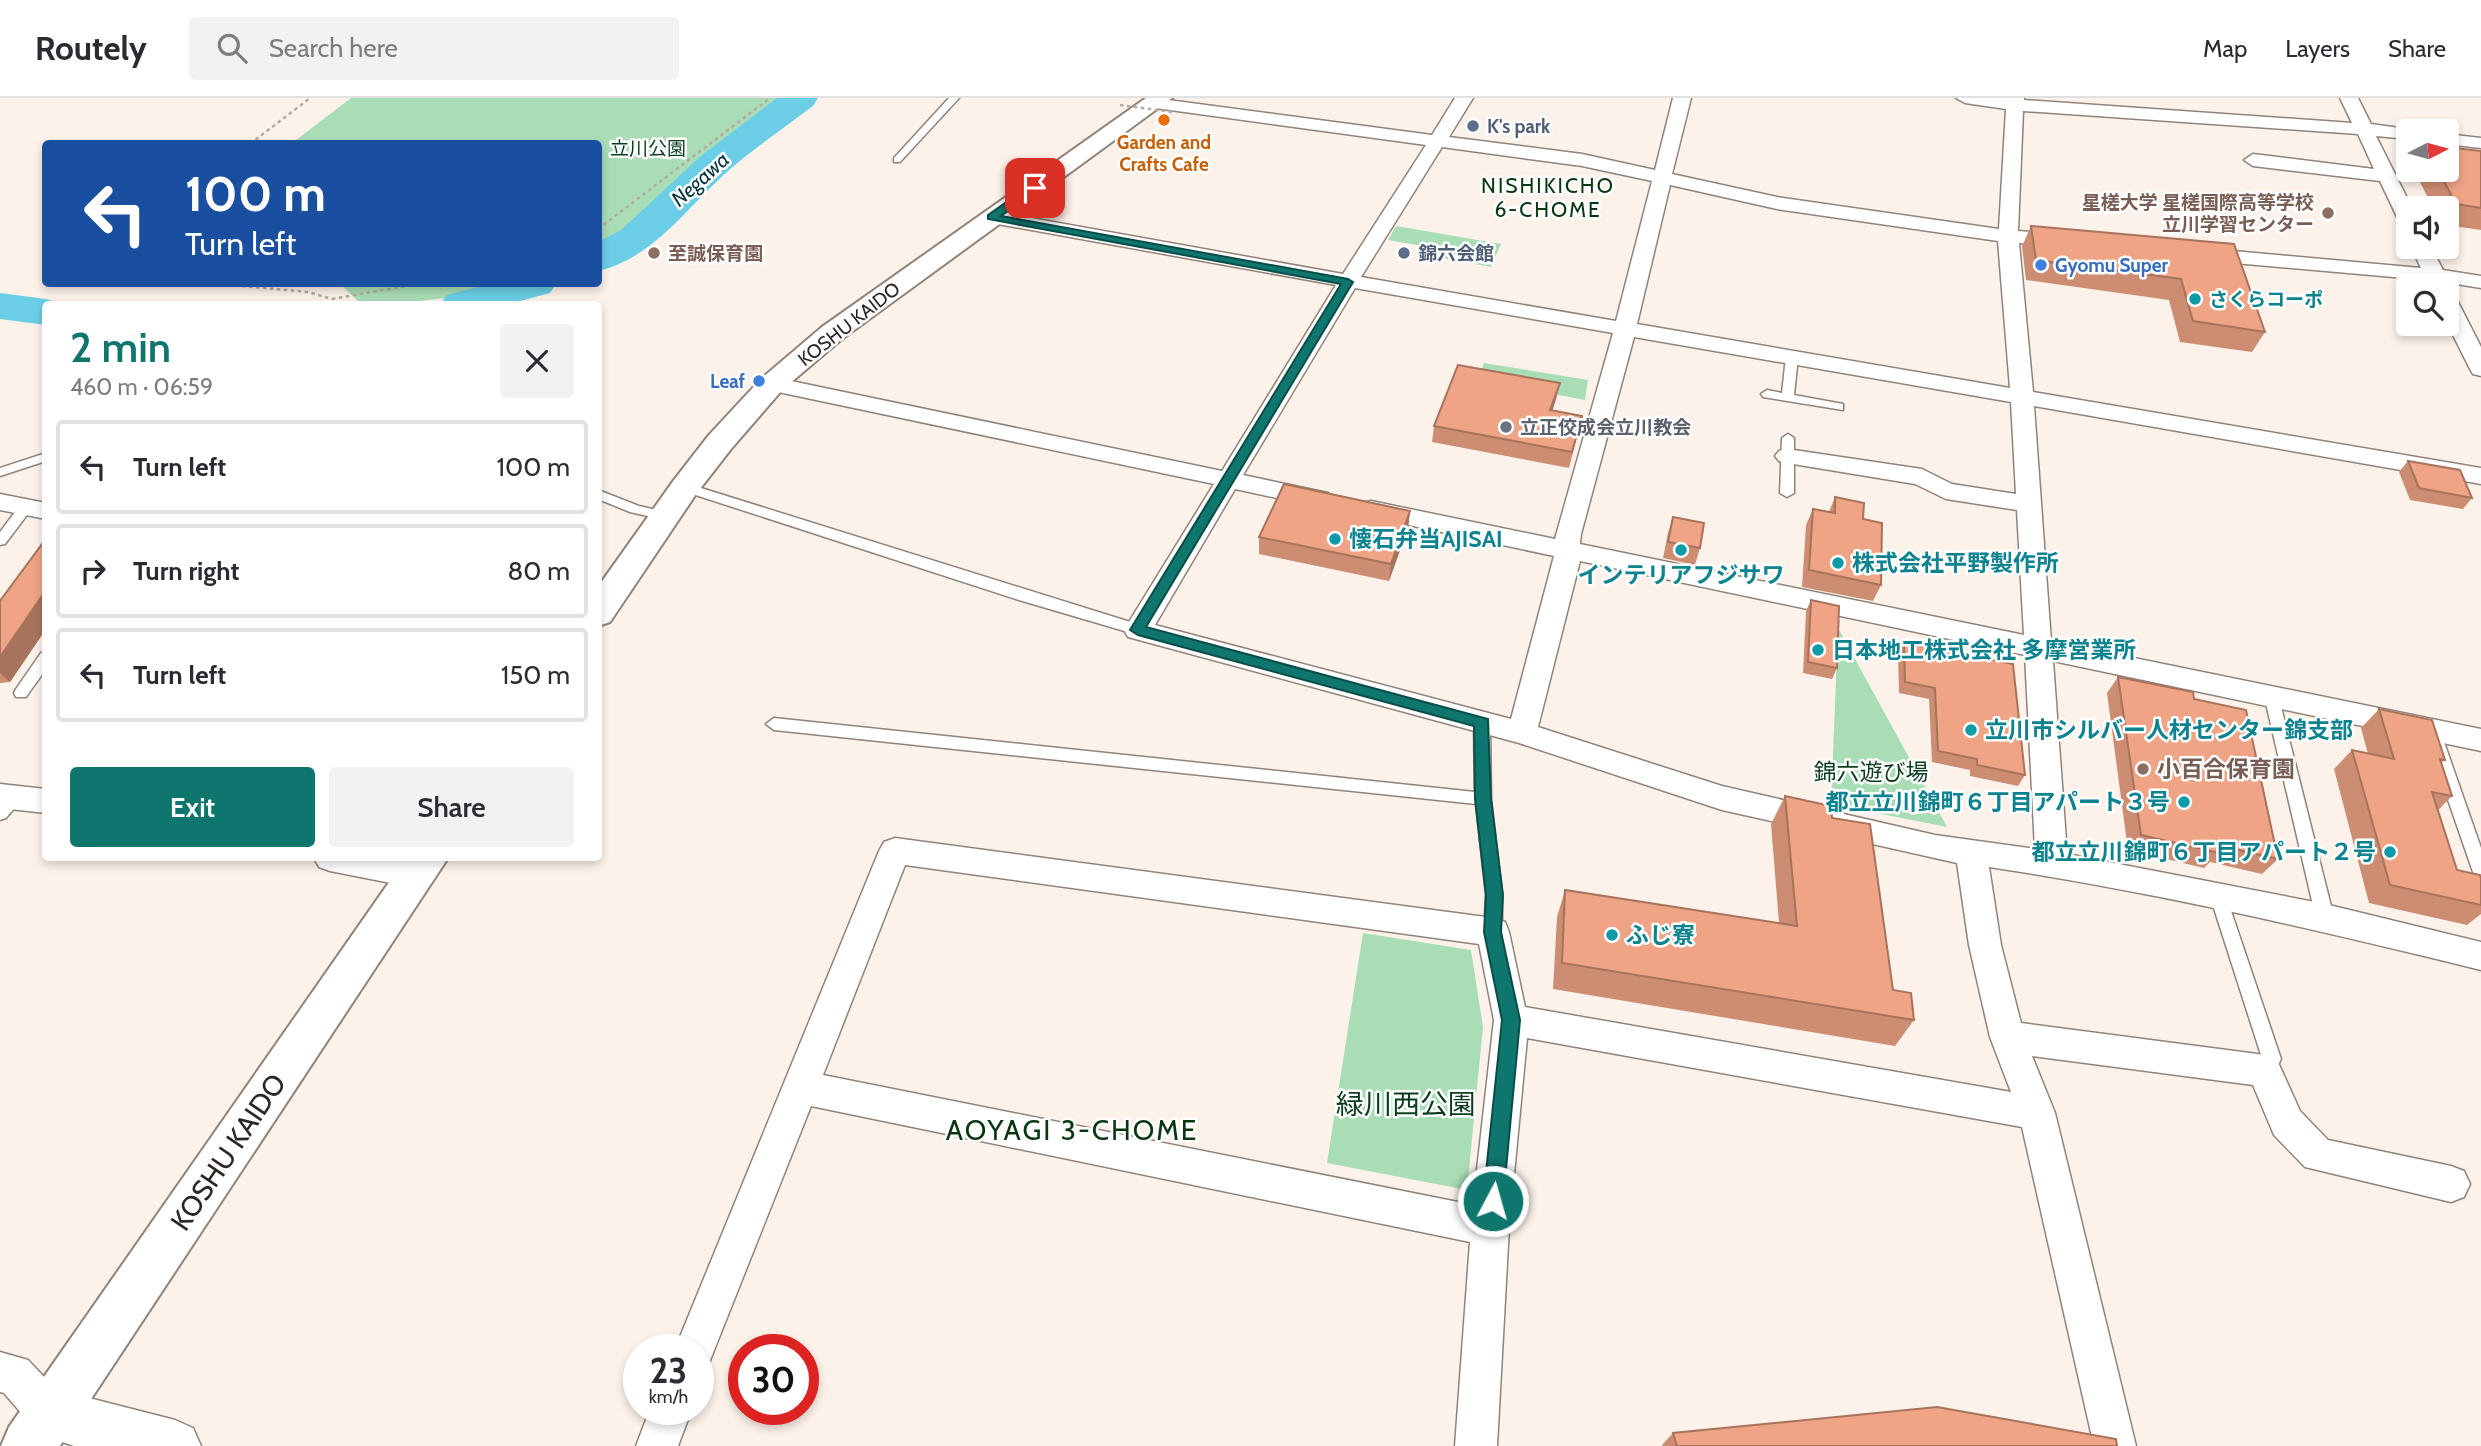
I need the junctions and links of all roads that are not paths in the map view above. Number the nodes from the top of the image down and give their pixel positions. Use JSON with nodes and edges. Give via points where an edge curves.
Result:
{"nodes":[{"id":1,"x":954,"y":98,"type":"edge"},
{"id":2,"x":1464,"y":98,"type":"edge"},
{"id":3,"x":1682,"y":98,"type":"edge"},
{"id":4,"x":1965,"y":98,"type":"edge"},
{"id":5,"x":2349,"y":98,"type":"edge"},
{"id":6,"x":2015,"y":101,"type":"edge"},
{"id":7,"x":1162,"y":104,"type":"edge"},
{"id":8,"x":2364,"y":129,"type":"junction"},
{"id":9,"x":2396,"y":133,"type":"edge"},
{"id":10,"x":1440,"y":140,"type":"junction"},
{"id":11,"x":2459,"y":141,"type":"edge"},
{"id":12,"x":2481,"y":144,"type":"edge"},
{"id":13,"x":897,"y":160,"type":"dead end"},
{"id":14,"x":2253,"y":160,"type":"dead end"},
{"id":15,"x":2387,"y":176,"type":"junction"},
{"id":16,"x":1664,"y":178,"type":"junction"},
{"id":17,"x":2397,"y":196,"type":"edge"},
{"id":18,"x":992,"y":217,"type":"junction"},
{"id":19,"x":2008,"y":236,"type":"junction"},
{"id":20,"x":2091,"y":244,"type":"edge"},
{"id":21,"x":2187,"y":252,"type":"edge"},
{"id":22,"x":2396,"y":275,"type":"edge"},
{"id":23,"x":2459,"y":281,"type":"edge"},
{"id":24,"x":1348,"y":282,"type":"junction"},
{"id":25,"x":2481,"y":282,"type":"edge"},
{"id":26,"x":2459,"y":324,"type":"edge"},
{"id":27,"x":1625,"y":329,"type":"junction"},
{"id":28,"x":1792,"y":357,"type":"junction"},
{"id":29,"x":2481,"y":369,"type":"edge"},
{"id":30,"x":772,"y":384,"type":"junction"},
{"id":31,"x":1767,"y":394,"type":"dead end"},
{"id":32,"x":2022,"y":396,"type":"junction"},
{"id":33,"x":1788,"y":398,"type":"junction"},
{"id":34,"x":1839,"y":407,"type":"dead end"},
{"id":35,"x":1788,"y":447,"type":"joint"},
{"id":36,"x":42,"y":458,"type":"edge"},
{"id":37,"x":0,"y":472,"type":"edge"},
{"id":38,"x":2481,"y":476,"type":"edge"},
{"id":39,"x":1229,"y":480,"type":"junction"},
{"id":40,"x":685,"y":487,"type":"junction"},
{"id":41,"x":1787,"y":493,"type":"dead end"},
{"id":42,"x":602,"y":496,"type":"edge"},
{"id":43,"x":0,"y":502,"type":"edge"},
{"id":44,"x":2030,"y":504,"type":"junction"},
{"id":45,"x":36,"y":509,"type":"edge"},
{"id":46,"x":665,"y":516,"type":"junction"},
{"id":47,"x":0,"y":541,"type":"edge"},
{"id":48,"x":1567,"y":549,"type":"junction"},
{"id":49,"x":602,"y":608,"type":"edge"},
{"id":50,"x":1138,"y":630,"type":"junction"},
{"id":51,"x":2040,"y":646,"type":"junction"},
{"id":52,"x":42,"y":663,"type":"edge"},
{"id":53,"x":21,"y":693,"type":"dead end"},
{"id":54,"x":2271,"y":695,"type":"junction"},
{"id":55,"x":1482,"y":723,"type":"junction"},
{"id":56,"x":774,"y":724,"type":"dead end"},
{"id":57,"x":2431,"y":730,"type":"junction"},
{"id":58,"x":1522,"y":733,"type":"junction"},
{"id":59,"x":2481,"y":740,"type":"edge"},
{"id":60,"x":1483,"y":799,"type":"junction"},
{"id":61,"x":42,"y":801,"type":"edge"},
{"id":62,"x":5,"y":803,"type":"edge"},
{"id":63,"x":1971,"y":852,"type":"junction"},
{"id":64,"x":364,"y":861,"type":"edge"},
{"id":65,"x":2052,"y":864,"type":"junction"},
{"id":66,"x":422,"y":866,"type":"edge"},
{"id":67,"x":2481,"y":872,"type":"edge"},
{"id":68,"x":2219,"y":899,"type":"junction"},
{"id":69,"x":2325,"y":918,"type":"junction"},
{"id":70,"x":1493,"y":932,"type":"junction"},
{"id":71,"x":2481,"y":956,"type":"edge"},
{"id":72,"x":1511,"y":1020,"type":"junction"},
{"id":73,"x":2007,"y":1038,"type":"junction"},
{"id":74,"x":2265,"y":1071,"type":"junction"},
{"id":75,"x":799,"y":1087,"type":"junction"},
{"id":76,"x":2037,"y":1114,"type":"junction"},
{"id":77,"x":2451,"y":1184,"type":"dead end"},
{"id":78,"x":1490,"y":1227,"type":"junction"},
{"id":79,"x":701,"y":1334,"type":"edge"},
{"id":80,"x":0,"y":1372,"type":"edge"},
{"id":81,"x":665,"y":1425,"type":"edge"},
{"id":82,"x":39,"y":1430,"type":"edge"},
{"id":83,"x":175,"y":1446,"type":"edge"},
{"id":84,"x":657,"y":1446,"type":"edge"},
{"id":85,"x":1476,"y":1446,"type":"edge"},
{"id":86,"x":2115,"y":1446,"type":"edge"}],
"edges":[{"from":1,"to":13,"type":"lane"},
{"from":2,"to":10,"type":"street"},
{"from":3,"to":16,"type":"street"},
{"from":4,"to":6,"type":"street"},
{"from":5,"to":8,"type":"street"},
{"from":6,"to":8,"type":"street"},
{"from":6,"to":19,"type":"street"},
{"from":7,"to":10,"type":"street"},
{"from":7,"to":18,"type":"main road","name":"KOSHU KAIDO"},
{"from":8,"to":9,"type":"street"},
{"from":8,"to":15,"type":"street"},
{"from":10,"to":16,"type":"street","via":[[1582,160]]},
{"from":10,"to":24,"type":"street"},
{"from":11,"to":12,"type":"street"},
{"from":14,"to":15,"type":"street"},
{"from":15,"to":17,"type":"street"},
{"from":16,"to":19,"type":"street","via":[[1777,203]]},
{"from":16,"to":27,"type":"street"},
{"from":18,"to":24,"type":"street"},
{"from":18,"to":30,"type":"main road","name":"KOSHU KAIDO","via":[[832,333]]},
{"from":19,"to":20,"type":"street"},
{"from":19,"to":32,"type":"street"},
{"from":21,"to":22,"type":"street"},
{"from":23,"to":25,"type":"street"},
{"from":24,"to":27,"type":"street"},
{"from":24,"to":39,"type":"street"},
{"from":26,"to":29,"type":"street"},
{"from":27,"to":28,"type":"street"},
{"from":27,"to":48,"type":"street"},
{"from":28,"to":32,"type":"street"},
{"from":28,"to":33,"type":"lane"},
{"from":30,"to":39,"type":"street"},
{"from":30,"to":40,"type":"main road","name":"KOSHU KAIDO"},
{"from":31,"to":33,"type":"lane"},
{"from":32,"to":38,"type":"street"},
{"from":32,"to":44,"type":"street"},
{"from":33,"to":34,"type":"lane"},
{"from":35,"to":41,"type":"lane"},
{"from":35,"to":44,"type":"street","via":[[1922,477],[1946,491]]},
{"from":36,"to":37,"type":"lane"},
{"from":39,"to":48,"type":"street"},
{"from":39,"to":50,"type":"street"},
{"from":40,"to":46,"type":"main road","name":"KOSHU KAIDO"},
{"from":40,"to":50,"type":"lane"},
{"from":42,"to":46,"type":"lane"},
{"from":43,"to":45,"type":"street"},
{"from":44,"to":51,"type":"street"},
{"from":45,"to":47,"type":"lane"},
{"from":46,"to":49,"type":"main road","name":"KOSHU KAIDO"},
{"from":48,"to":51,"type":"street"},
{"from":48,"to":58,"type":"street","via":[[1567,564]]},
{"from":50,"to":55,"type":"street"},
{"from":51,"to":54,"type":"street"},
{"from":51,"to":65,"type":"street"},
{"from":52,"to":53,"type":"lane"},
{"from":54,"to":57,"type":"street"},
{"from":54,"to":69,"type":"lane"},
{"from":55,"to":58,"type":"street"},
{"from":55,"to":60,"type":"lane"},
{"from":56,"to":60,"type":"lane"},
{"from":57,"to":59,"type":"street"},
{"from":57,"to":67,"type":"lane"},
{"from":58,"to":63,"type":"street","via":[[1722,798]]},
{"from":60,"to":70,"type":"lane","via":[[1494,895]]},
{"from":61,"to":62,"type":"street"},
{"from":63,"to":65,"type":"street"},
{"from":63,"to":73,"type":"street","via":[[1985,946]]},
{"from":64,"to":66,"type":"street"},
{"from":65,"to":68,"type":"street"},
{"from":66,"to":82,"type":"main road","name":"KOSHU KAIDO"},
{"from":68,"to":69,"type":"street"},
{"from":68,"to":74,"type":"lane","via":[[2272,1059]]},
{"from":69,"to":71,"type":"street"},
{"from":70,"to":72,"type":"street"},
{"from":70,"to":75,"type":"street","via":[[895,851]]},
{"from":72,"to":76,"type":"street"},
{"from":72,"to":78,"type":"street"},
{"from":73,"to":74,"type":"street"},
{"from":73,"to":76,"type":"street"},
{"from":74,"to":77,"type":"street","via":[[2287,1123],[2318,1155]]},
{"from":75,"to":78,"type":"street"},
{"from":75,"to":79,"type":"street"},
{"from":76,"to":86,"type":"street"},
{"from":78,"to":85,"type":"street"},
{"from":80,"to":82,"type":"street","via":[[14,1374]]},
{"from":81,"to":84,"type":"street"},
{"from":82,"to":83,"type":"street"}]}
